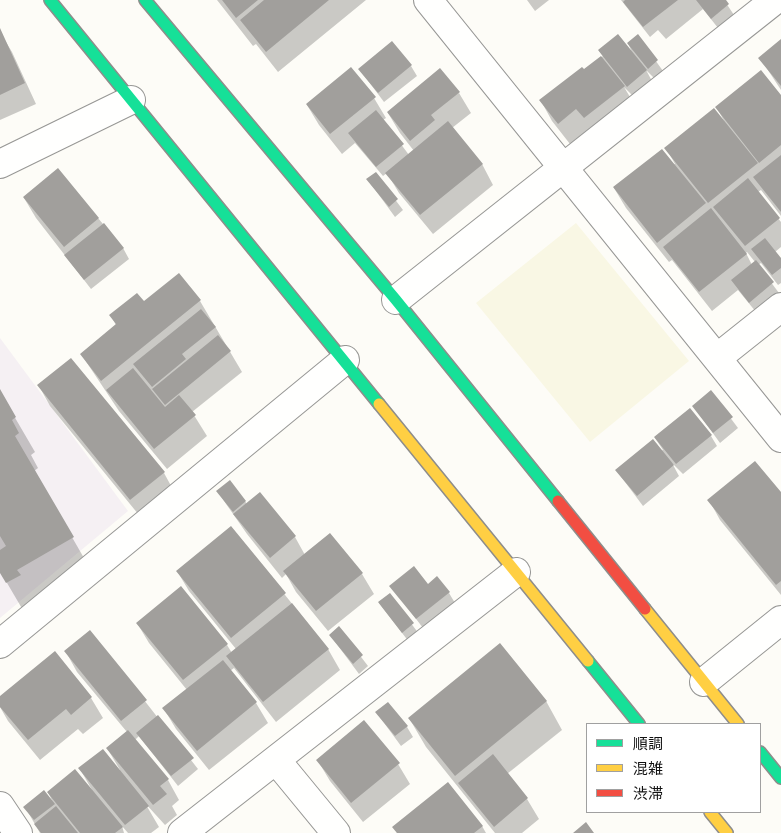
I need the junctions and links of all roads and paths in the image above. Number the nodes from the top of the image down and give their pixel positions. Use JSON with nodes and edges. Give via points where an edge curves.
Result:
{"nodes":[{"id":1,"x":50,"y":0,"type":"edge"},
{"id":2,"x":145,"y":0,"type":"edge"},
{"id":3,"x":428,"y":0,"type":"edge"},
{"id":4,"x":775,"y":0,"type":"edge"},
{"id":5,"x":132,"y":100,"type":"junction"},
{"id":6,"x":0,"y":164,"type":"edge"},
{"id":7,"x":564,"y":168,"type":"junction"},
{"id":8,"x":396,"y":300,"type":"junction"},
{"id":9,"x":781,"y":307,"type":"edge"},
{"id":10,"x":717,"y":358,"type":"junction"},
{"id":11,"x":345,"y":360,"type":"junction"},
{"id":12,"x":781,"y":438,"type":"edge"},
{"id":13,"x":516,"y":572,"type":"junction"},
{"id":14,"x":781,"y":620,"type":"edge"},
{"id":15,"x":0,"y":644,"type":"edge"},
{"id":16,"x":704,"y":682,"type":"junction"},
{"id":17,"x":638,"y":723,"type":"edge"},
{"id":18,"x":737,"y":723,"type":"edge"},
{"id":19,"x":761,"y":753,"type":"edge"},
{"id":20,"x":276,"y":760,"type":"junction"},
{"id":21,"x":781,"y":778,"type":"edge"},
{"id":22,"x":0,"y":806,"type":"edge"},
{"id":23,"x":711,"y":813,"type":"edge"},
{"id":24,"x":18,"y":833,"type":"edge"},
{"id":25,"x":182,"y":833,"type":"edge"},
{"id":26,"x":336,"y":833,"type":"edge"},
{"id":27,"x":728,"y":833,"type":"edge"}],
"edges":[{"from":1,"to":5,"type":"street"},
{"from":2,"to":8,"type":"street"},
{"from":3,"to":7,"type":"street"},
{"from":4,"to":7,"type":"street"},
{"from":5,"to":6,"type":"street"},
{"from":5,"to":11,"type":"street"},
{"from":7,"to":8,"type":"street"},
{"from":7,"to":10,"type":"street"},
{"from":8,"to":16,"type":"street"},
{"from":9,"to":10,"type":"street"},
{"from":10,"to":12,"type":"street"},
{"from":11,"to":13,"type":"street"},
{"from":11,"to":15,"type":"street"},
{"from":13,"to":17,"type":"street"},
{"from":13,"to":20,"type":"street"},
{"from":14,"to":16,"type":"street"},
{"from":16,"to":18,"type":"street"},
{"from":19,"to":21,"type":"street"},
{"from":20,"to":25,"type":"street"},
{"from":20,"to":26,"type":"street"},
{"from":22,"to":24,"type":"street"},
{"from":23,"to":27,"type":"street"}]}
